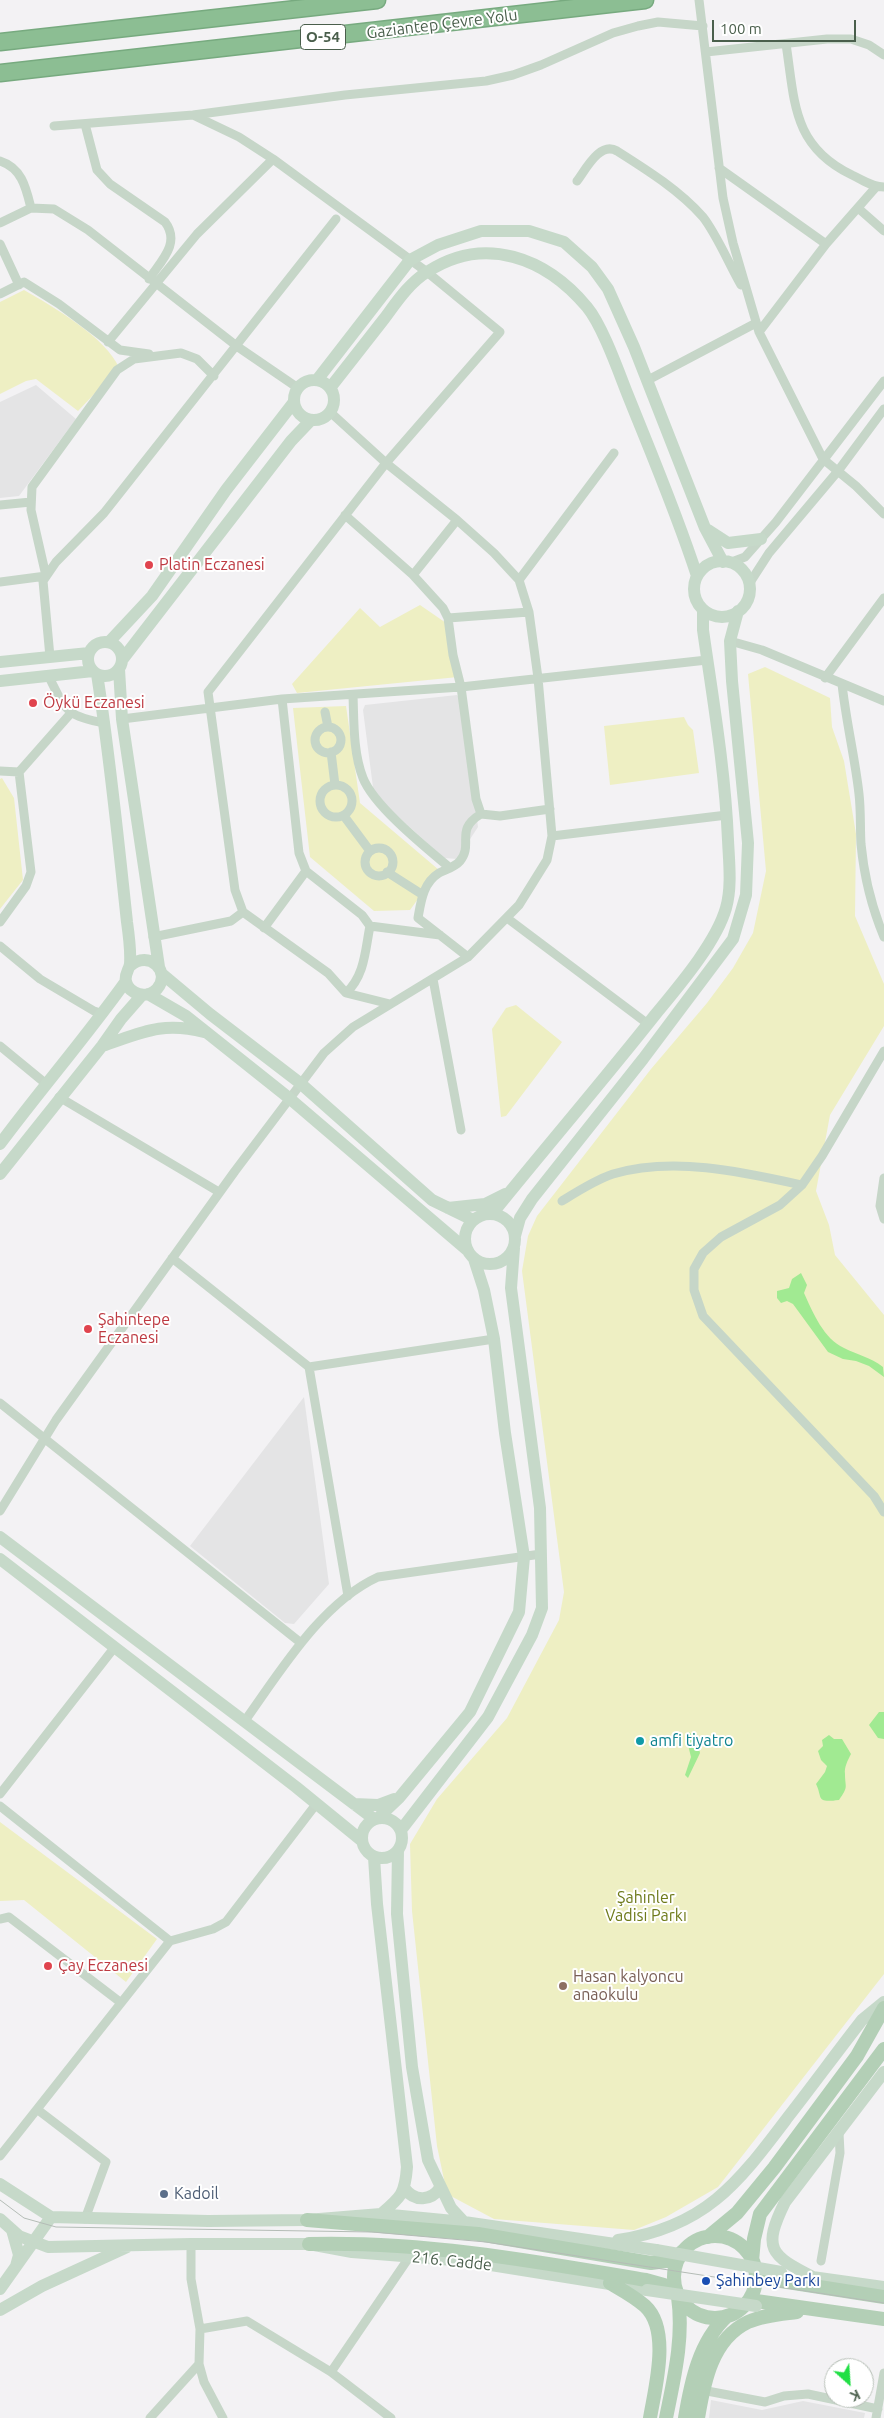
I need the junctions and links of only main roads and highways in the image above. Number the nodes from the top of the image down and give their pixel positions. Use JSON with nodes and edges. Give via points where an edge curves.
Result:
{"nodes":[{"id":1,"x":377,"y":0,"type":"edge"},
{"id":2,"x":645,"y":0,"type":"edge"},
{"id":3,"x":0,"y":42,"type":"edge"},
{"id":4,"x":0,"y":73,"type":"edge"},
{"id":5,"x":884,"y":2008,"type":"edge"},
{"id":6,"x":884,"y":2050,"type":"edge"},
{"id":7,"x":307,"y":2220,"type":"road end"},
{"id":8,"x":708,"y":2237,"type":"junction"},
{"id":9,"x":309,"y":2244,"type":"road end"},
{"id":10,"x":683,"y":2251,"type":"junction"},
{"id":11,"x":753,"y":2266,"type":"junction"},
{"id":12,"x":610,"y":2283,"type":"road end"},
{"id":13,"x":677,"y":2293,"type":"junction"},
{"id":14,"x":884,"y":2297,"type":"edge"},
{"id":15,"x":752,"y":2303,"type":"junction"},
{"id":16,"x":797,"y":2312,"type":"road end"},
{"id":17,"x":728,"y":2316,"type":"junction"},
{"id":18,"x":884,"y":2318,"type":"edge"},
{"id":19,"x":650,"y":2418,"type":"edge"},
{"id":20,"x":666,"y":2418,"type":"edge"},
{"id":21,"x":685,"y":2418,"type":"edge"},
{"id":22,"x":698,"y":2418,"type":"edge"}],
"edges":[{"from":1,"to":3,"type":"highway","name":"Gaziantep Çevre Yolu","number":"O-54"},
{"from":2,"to":4,"type":"highway","name":"Gaziantep Çevre Yolu","number":"O-54"},
{"from":5,"to":8,"type":"main road","via":[[858,2056],[774,2168],[737,2213]]},
{"from":6,"to":11,"type":"main road","via":[[760,2214],[754,2239]]},
{"from":7,"to":10,"type":"main road","via":[[478,2234],[651,2263],[673,2260]]},
{"from":8,"to":10,"type":"main road","via":[[690,2244]]},
{"from":8,"to":11,"type":"main road","via":[[731,2240],[741,2246]]},
{"from":9,"to":13,"type":"main road","via":[[346,2243],[492,2255],[646,2280]]},
{"from":10,"to":13,"type":"main road","via":[[674,2272]]},
{"from":11,"to":14,"type":"main road","via":[[781,2281]]},
{"from":11,"to":15,"type":"main road"},
{"from":12,"to":19,"type":"main road","via":[[646,2307],[656,2322],[659,2366]]},
{"from":13,"to":17,"type":"main road","via":[[693,2312],[704,2317]]},
{"from":13,"to":20,"type":"main road","via":[[681,2315],[680,2339]]},
{"from":15,"to":17,"type":"main road"},
{"from":15,"to":18,"type":"main road","via":[[763,2300]]},
{"from":16,"to":22,"type":"main road","via":[[748,2322],[731,2333],[714,2357],[702,2390]]},
{"from":17,"to":21,"type":"main road","via":[[718,2325],[698,2362]]}]}
